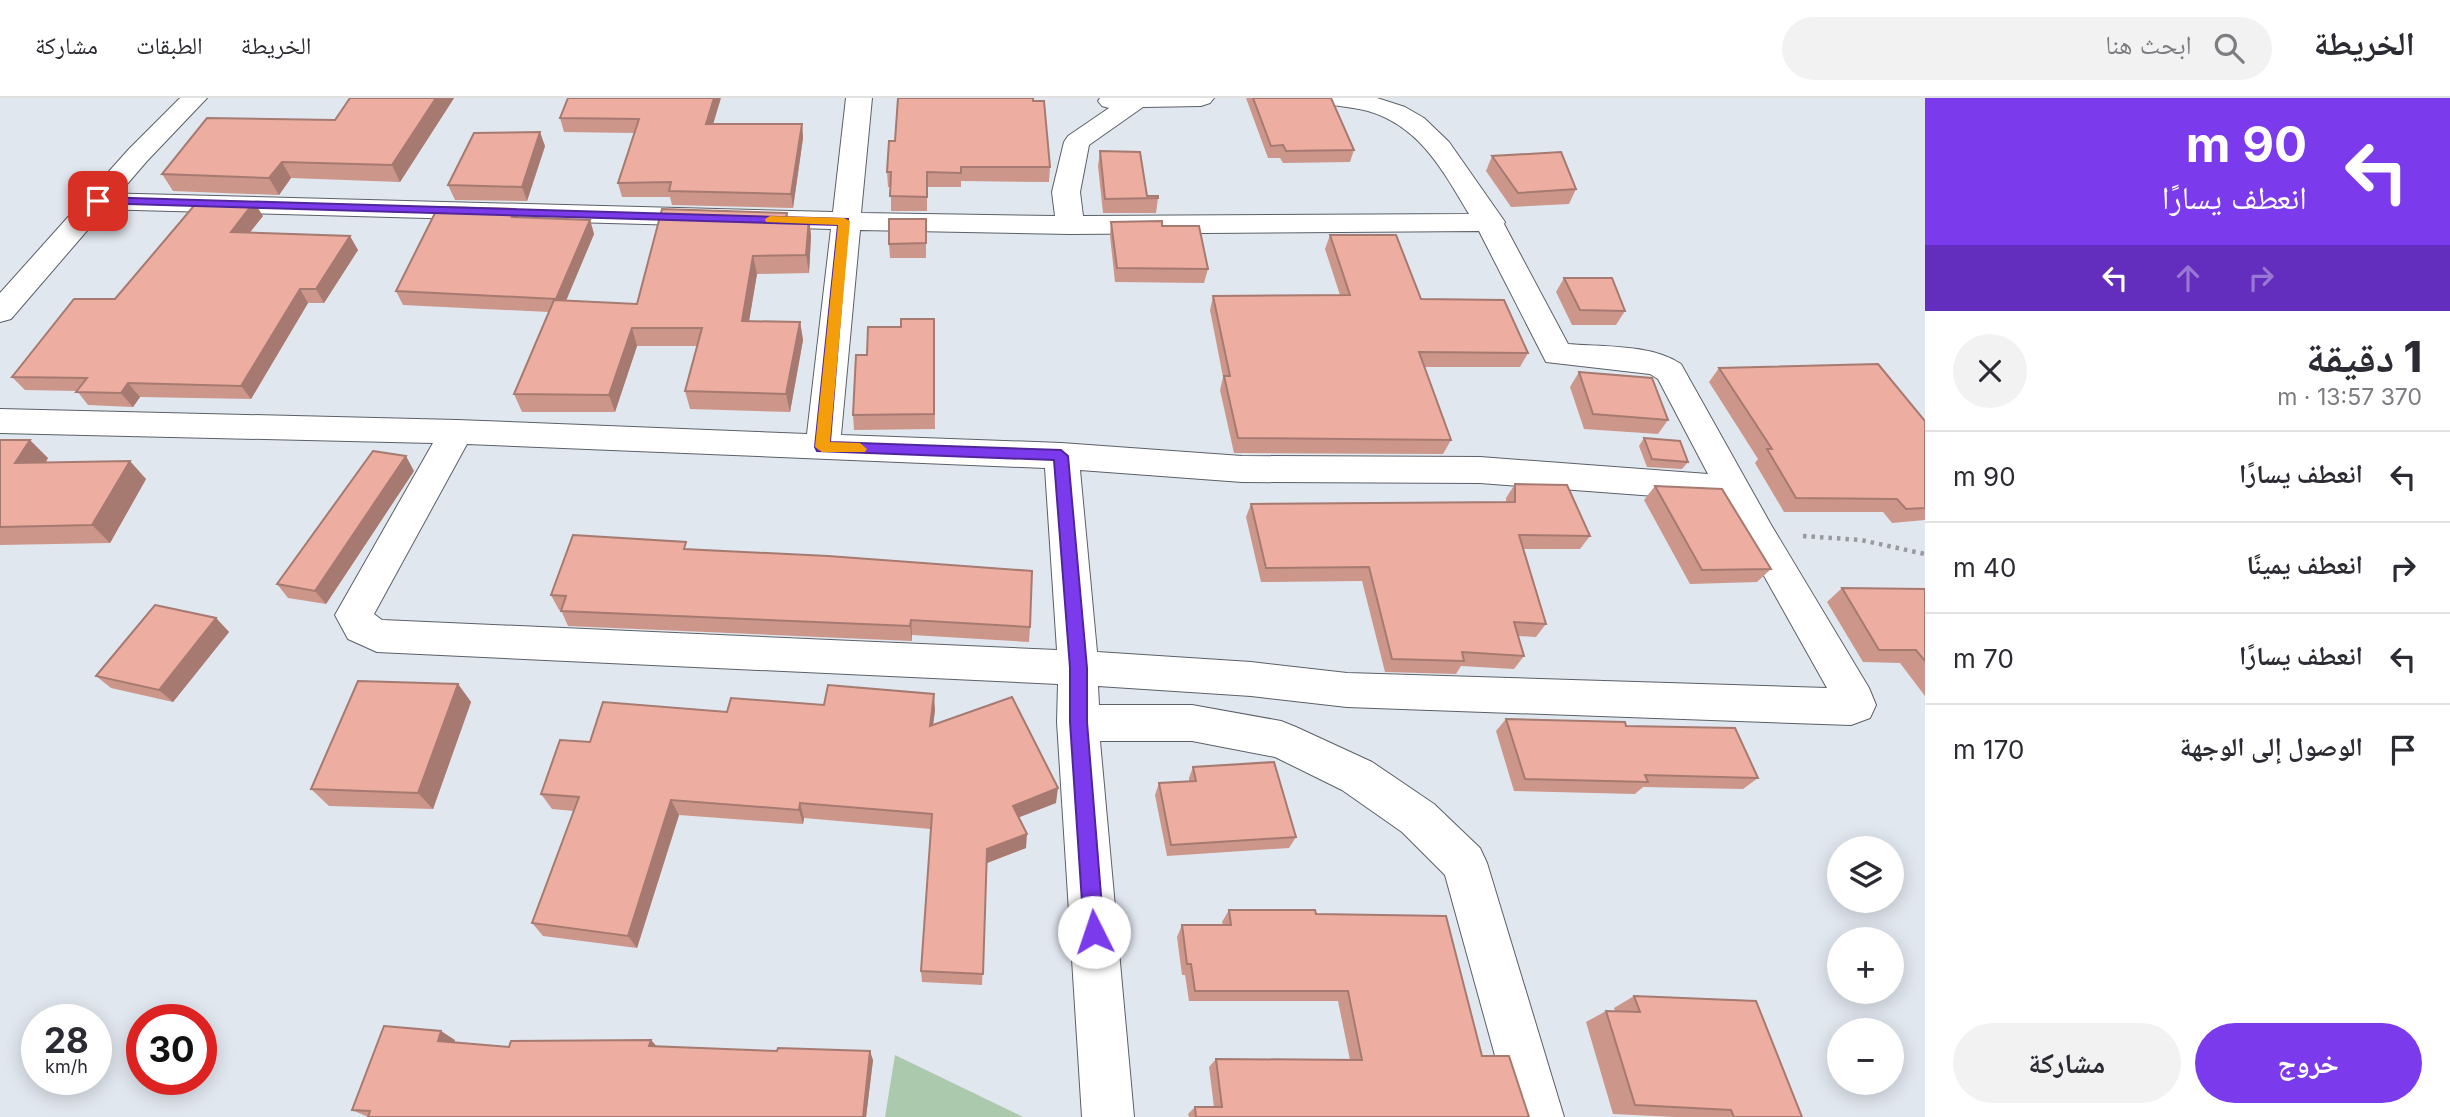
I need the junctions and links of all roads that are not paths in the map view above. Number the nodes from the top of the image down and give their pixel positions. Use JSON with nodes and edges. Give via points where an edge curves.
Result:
{"nodes":[{"id":1,"x":194,"y":98,"type":"edge"},
{"id":2,"x":859,"y":98,"type":"edge"},
{"id":3,"x":1096,"y":98,"type":"edge"},
{"id":4,"x":1201,"y":98,"type":"edge"},
{"id":5,"x":1334,"y":98,"type":"edge"},
{"id":6,"x":1137,"y":100,"type":"junction"},
{"id":7,"x":98,"y":201,"type":"junction"},
{"id":8,"x":844,"y":221,"type":"junction"},
{"id":9,"x":1491,"y":222,"type":"junction"},
{"id":10,"x":1070,"y":225,"type":"junction"},
{"id":11,"x":0,"y":312,"type":"edge"},
{"id":12,"x":0,"y":421,"type":"edge"},
{"id":13,"x":457,"y":432,"type":"junction"},
{"id":14,"x":822,"y":447,"type":"junction"},
{"id":15,"x":1061,"y":456,"type":"junction"},
{"id":16,"x":1732,"y":489,"type":"junction"},
{"id":17,"x":1078,"y":668,"type":"junction"},
{"id":18,"x":1078,"y":722,"type":"junction"},
{"id":19,"x":1108,"y":1117,"type":"edge"},
{"id":20,"x":1538,"y":1117,"type":"edge"}],
"edges":[{"from":1,"to":7,"type":"street"},
{"from":2,"to":8,"type":"street"},
{"from":3,"to":6,"type":"street"},
{"from":4,"to":6,"type":"street"},
{"from":5,"to":9,"type":"street","via":[[1382,108],[1415,123],[1441,148]]},
{"from":6,"to":10,"type":"street","via":[[1077,142],[1066,192]]},
{"from":7,"to":8,"type":"street"},
{"from":7,"to":11,"type":"street"},
{"from":8,"to":10,"type":"street"},
{"from":8,"to":14,"type":"street"},
{"from":9,"to":10,"type":"street"},
{"from":9,"to":16,"type":"street","via":[[1557,354],[1646,362],[1670,372]]},
{"from":12,"to":13,"type":"street"},
{"from":13,"to":14,"type":"street"},
{"from":13,"to":17,"type":"street","via":[[354,615],[362,628],[377,636]]},
{"from":14,"to":15,"type":"street"},
{"from":15,"to":16,"type":"street","via":[[1242,469],[1480,470]]},
{"from":15,"to":17,"type":"street"},
{"from":16,"to":17,"type":"street","via":[[1855,705],[1347,690]]},
{"from":17,"to":18,"type":"street"},
{"from":18,"to":19,"type":"street"},
{"from":18,"to":20,"type":"street","via":[[1192,723],[1281,740],[1357,776],[1418,818],[1464,863]]}]}
